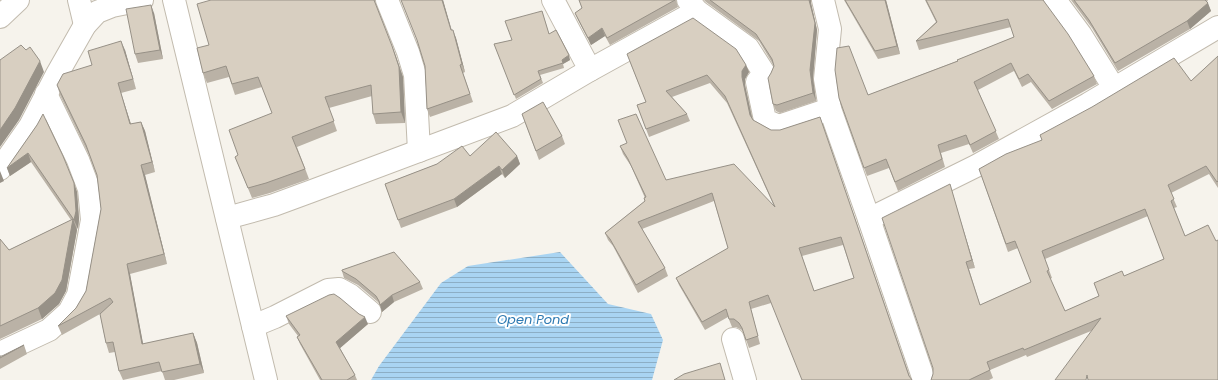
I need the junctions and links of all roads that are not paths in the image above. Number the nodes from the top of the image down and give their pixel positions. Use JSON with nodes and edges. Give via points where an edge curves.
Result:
{"nodes":[{"id":1,"x":18,"y":0,"type":"edge"},
{"id":2,"x":142,"y":0,"type":"edge"},
{"id":3,"x":386,"y":0,"type":"edge"},
{"id":4,"x":553,"y":0,"type":"edge"},
{"id":5,"x":824,"y":0,"type":"edge"},
{"id":6,"x":1055,"y":0,"type":"edge"},
{"id":7,"x":177,"y":1,"type":"edge"},
{"id":8,"x":693,"y":5,"type":"edge"},
{"id":9,"x":93,"y":11,"type":"edge"},
{"id":10,"x":0,"y":17,"type":"edge"},
{"id":11,"x":1218,"y":27,"type":"edge"},
{"id":12,"x":590,"y":70,"type":"junction"},
{"id":13,"x":1114,"y":88,"type":"junction"},
{"id":14,"x":46,"y":94,"type":"junction"},
{"id":15,"x":830,"y":109,"type":"junction"},
{"id":16,"x":419,"y":151,"type":"junction"},
{"id":17,"x":0,"y":169,"type":"edge"},
{"id":18,"x":227,"y":218,"type":"junction"},
{"id":19,"x":870,"y":219,"type":"junction"},
{"id":20,"x":370,"y":312,"type":"dead end"},
{"id":21,"x":253,"y":326,"type":"junction"},
{"id":22,"x":734,"y":339,"type":"dead end"},
{"id":23,"x":0,"y":353,"type":"edge"},
{"id":24,"x":266,"y":380,"type":"edge"},
{"id":25,"x":744,"y":380,"type":"edge"},
{"id":26,"x":924,"y":380,"type":"edge"}],
"edges":[{"from":1,"to":10,"type":"street"},
{"from":2,"to":9,"type":"street"},
{"from":3,"to":16,"type":"street","via":[[415,75]]},
{"from":4,"to":12,"type":"street"},
{"from":5,"to":15,"type":"street","via":[[830,29],[825,79]]},
{"from":6,"to":13,"type":"street","via":[[1081,35]]},
{"from":7,"to":18,"type":"street"},
{"from":8,"to":12,"type":"street"},
{"from":8,"to":15,"type":"street","via":[[748,48],[762,69],[764,73],[757,82],[765,120],[779,126]]},
{"from":9,"to":14,"type":"street"},
{"from":11,"to":13,"type":"street"},
{"from":12,"to":16,"type":"street","via":[[512,116]]},
{"from":13,"to":19,"type":"street","via":[[976,166]]},
{"from":14,"to":17,"type":"street","via":[[30,126]]},
{"from":14,"to":23,"type":"street","via":[[89,189],[92,220],[78,295],[69,312],[49,330]]},
{"from":15,"to":19,"type":"street"},
{"from":16,"to":18,"type":"street","via":[[280,203]]},
{"from":18,"to":21,"type":"street"},
{"from":19,"to":26,"type":"street"},
{"from":20,"to":21,"type":"street","via":[[350,294],[339,289],[328,290]]},
{"from":21,"to":24,"type":"street"},
{"from":22,"to":25,"type":"street"}]}
